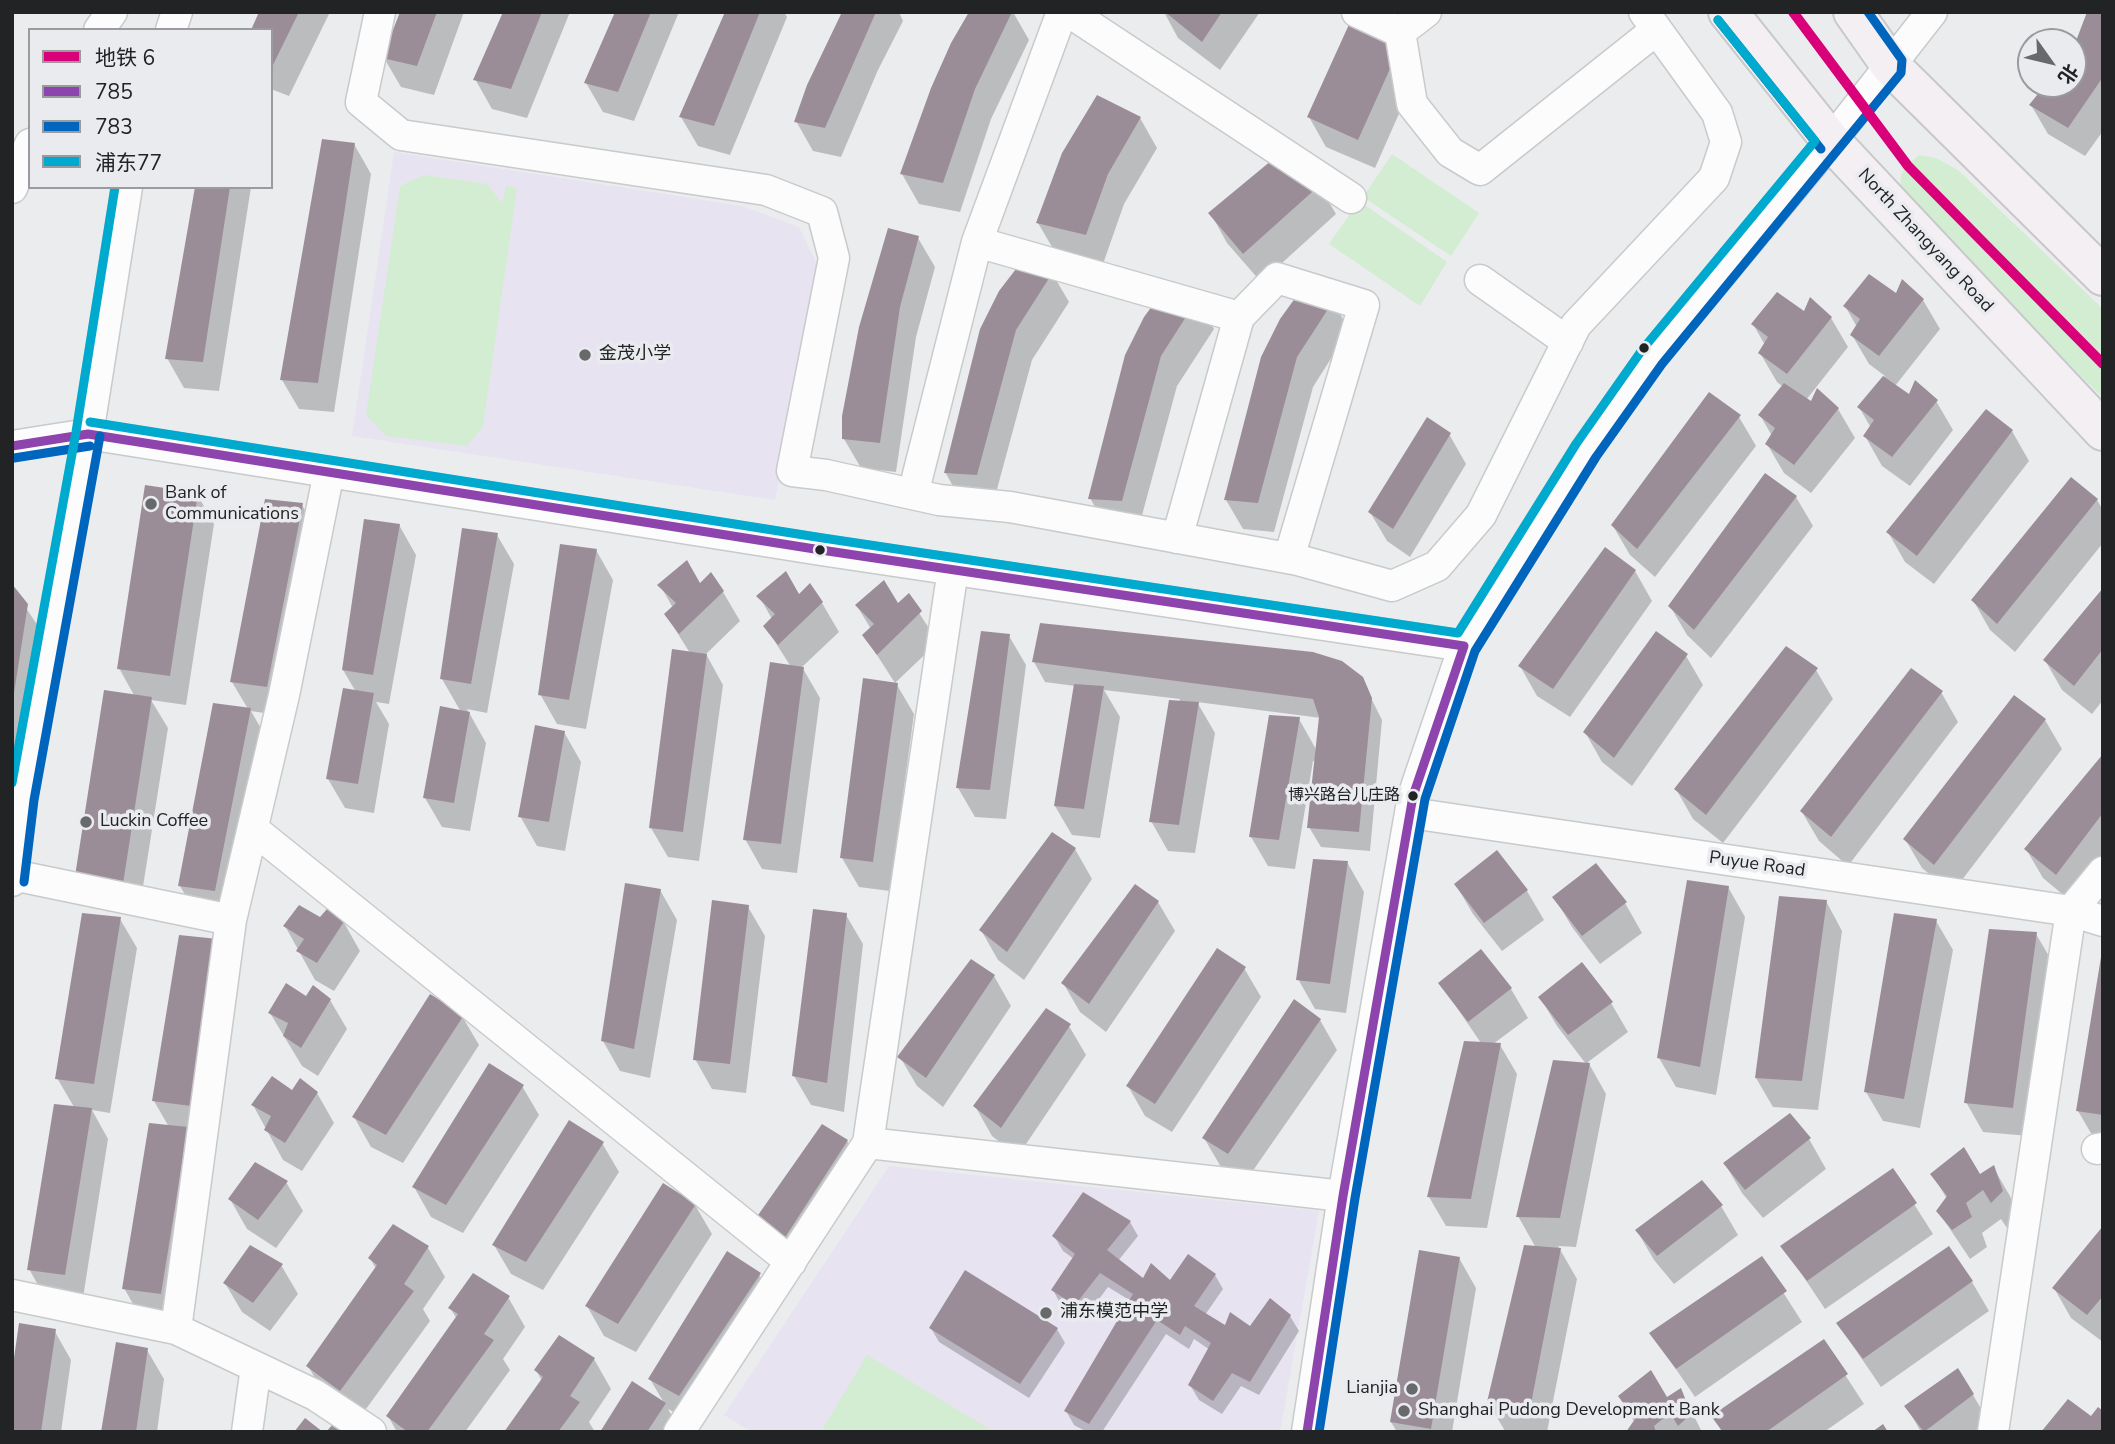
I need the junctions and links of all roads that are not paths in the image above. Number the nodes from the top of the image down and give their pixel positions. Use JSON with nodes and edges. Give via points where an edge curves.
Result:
{"nodes":[{"id":1,"x":112,"y":12,"type":"edge"},
{"id":2,"x":380,"y":12,"type":"edge"},
{"id":3,"x":1062,"y":12,"type":"edge"},
{"id":4,"x":1069,"y":12,"type":"edge"},
{"id":5,"x":1357,"y":12,"type":"edge"},
{"id":6,"x":1426,"y":12,"type":"edge"},
{"id":7,"x":1728,"y":12,"type":"edge"},
{"id":8,"x":1853,"y":12,"type":"edge"},
{"id":9,"x":1931,"y":12,"type":"edge"},
{"id":10,"x":1650,"y":21,"type":"edge"},
{"id":11,"x":100,"y":28,"type":"edge"},
{"id":12,"x":1400,"y":32,"type":"junction"},
{"id":13,"x":1891,"y":66,"type":"junction"},
{"id":14,"x":1831,"y":141,"type":"junction"},
{"id":15,"x":127,"y":189,"type":"edge"},
{"id":16,"x":1351,"y":198,"type":"dead end"},
{"id":17,"x":977,"y":242,"type":"junction"},
{"id":18,"x":2103,"y":276,"type":"edge"},
{"id":19,"x":1480,"y":280,"type":"dead end"},
{"id":20,"x":1239,"y":317,"type":"junction"},
{"id":21,"x":1568,"y":342,"type":"junction"},
{"id":22,"x":2103,"y":431,"type":"edge"},
{"id":23,"x":88,"y":435,"type":"junction"},
{"id":24,"x":12,"y":446,"type":"edge"},
{"id":25,"x":329,"y":472,"type":"junction"},
{"id":26,"x":913,"y":494,"type":"junction"},
{"id":27,"x":1177,"y":538,"type":"junction"},
{"id":28,"x":1289,"y":558,"type":"junction"},
{"id":29,"x":953,"y":569,"type":"junction"},
{"id":30,"x":1464,"y":646,"type":"junction"},
{"id":31,"x":1411,"y":813,"type":"junction"},
{"id":32,"x":253,"y":829,"type":"junction"},
{"id":33,"x":2103,"y":872,"type":"edge"},
{"id":34,"x":13,"y":875,"type":"edge"},
{"id":35,"x":12,"y":881,"type":"edge"},
{"id":36,"x":2071,"y":911,"type":"junction"},
{"id":37,"x":231,"y":920,"type":"junction"},
{"id":38,"x":2103,"y":920,"type":"edge"},
{"id":39,"x":868,"y":1143,"type":"junction"},
{"id":40,"x":1343,"y":1196,"type":"junction"},
{"id":41,"x":791,"y":1262,"type":"junction"},
{"id":42,"x":12,"y":1295,"type":"edge"},
{"id":43,"x":176,"y":1329,"type":"junction"},
{"id":44,"x":256,"y":1367,"type":"junction"},
{"id":45,"x":247,"y":1432,"type":"edge"},
{"id":46,"x":371,"y":1432,"type":"edge"},
{"id":47,"x":679,"y":1432,"type":"edge"},
{"id":48,"x":1307,"y":1432,"type":"edge"},
{"id":49,"x":1993,"y":1432,"type":"edge"}],
"edges":[{"from":1,"to":11,"type":"street"},
{"from":2,"to":26,"type":"street","via":[[361,102],[401,135],[766,190],[822,212],[834,258],[792,471]]},
{"from":3,"to":17,"type":"street"},
{"from":4,"to":16,"type":"street"},
{"from":5,"to":12,"type":"street"},
{"from":6,"to":12,"type":"street"},
{"from":7,"to":14,"type":"main road","name":"North Zhangyang Road"},
{"from":8,"to":13,"type":"main road"},
{"from":9,"to":13,"type":"street"},
{"from":10,"to":12,"type":"street","via":[[1480,170],[1450,152],[1412,104]]},
{"from":10,"to":21,"type":"street","via":[[1717,113],[1726,142],[1714,178],[1576,325]]},
{"from":13,"to":14,"type":"street"},
{"from":13,"to":18,"type":"main road"},
{"from":14,"to":22,"type":"main road","name":"North Zhangyang Road"},
{"from":14,"to":30,"type":"street","via":[[1651,357],[1586,450]]},
{"from":15,"to":23,"type":"street"},
{"from":17,"to":20,"type":"street"},
{"from":17,"to":26,"type":"street"},
{"from":19,"to":21,"type":"street"},
{"from":20,"to":27,"type":"street"},
{"from":20,"to":28,"type":"street","via":[[1277,278],[1364,305]]},
{"from":21,"to":28,"type":"street","via":[[1481,515],[1437,566],[1392,586]]},
{"from":23,"to":24,"type":"street"},
{"from":23,"to":25,"type":"street"},
{"from":23,"to":34,"type":"street","via":[[22,798]]},
{"from":25,"to":29,"type":"street"},
{"from":25,"to":32,"type":"street"},
{"from":26,"to":27,"type":"street"},
{"from":27,"to":28,"type":"street"},
{"from":29,"to":30,"type":"street"},
{"from":29,"to":39,"type":"street"},
{"from":30,"to":31,"type":"street"},
{"from":31,"to":36,"type":"street","name":"Puyue Road"},
{"from":31,"to":40,"type":"street"},
{"from":32,"to":37,"type":"street"},
{"from":32,"to":41,"type":"street"},
{"from":33,"to":36,"type":"street"},
{"from":34,"to":35,"type":"street"},
{"from":34,"to":37,"type":"street"},
{"from":36,"to":38,"type":"street","name":"Puyue Road"},
{"from":36,"to":49,"type":"street"},
{"from":37,"to":43,"type":"street"},
{"from":39,"to":40,"type":"street"},
{"from":39,"to":41,"type":"street"},
{"from":40,"to":48,"type":"street"},
{"from":41,"to":47,"type":"street"},
{"from":42,"to":43,"type":"street"},
{"from":43,"to":44,"type":"street"},
{"from":44,"to":45,"type":"street"},
{"from":44,"to":46,"type":"street","via":[[315,1395]]}]}
